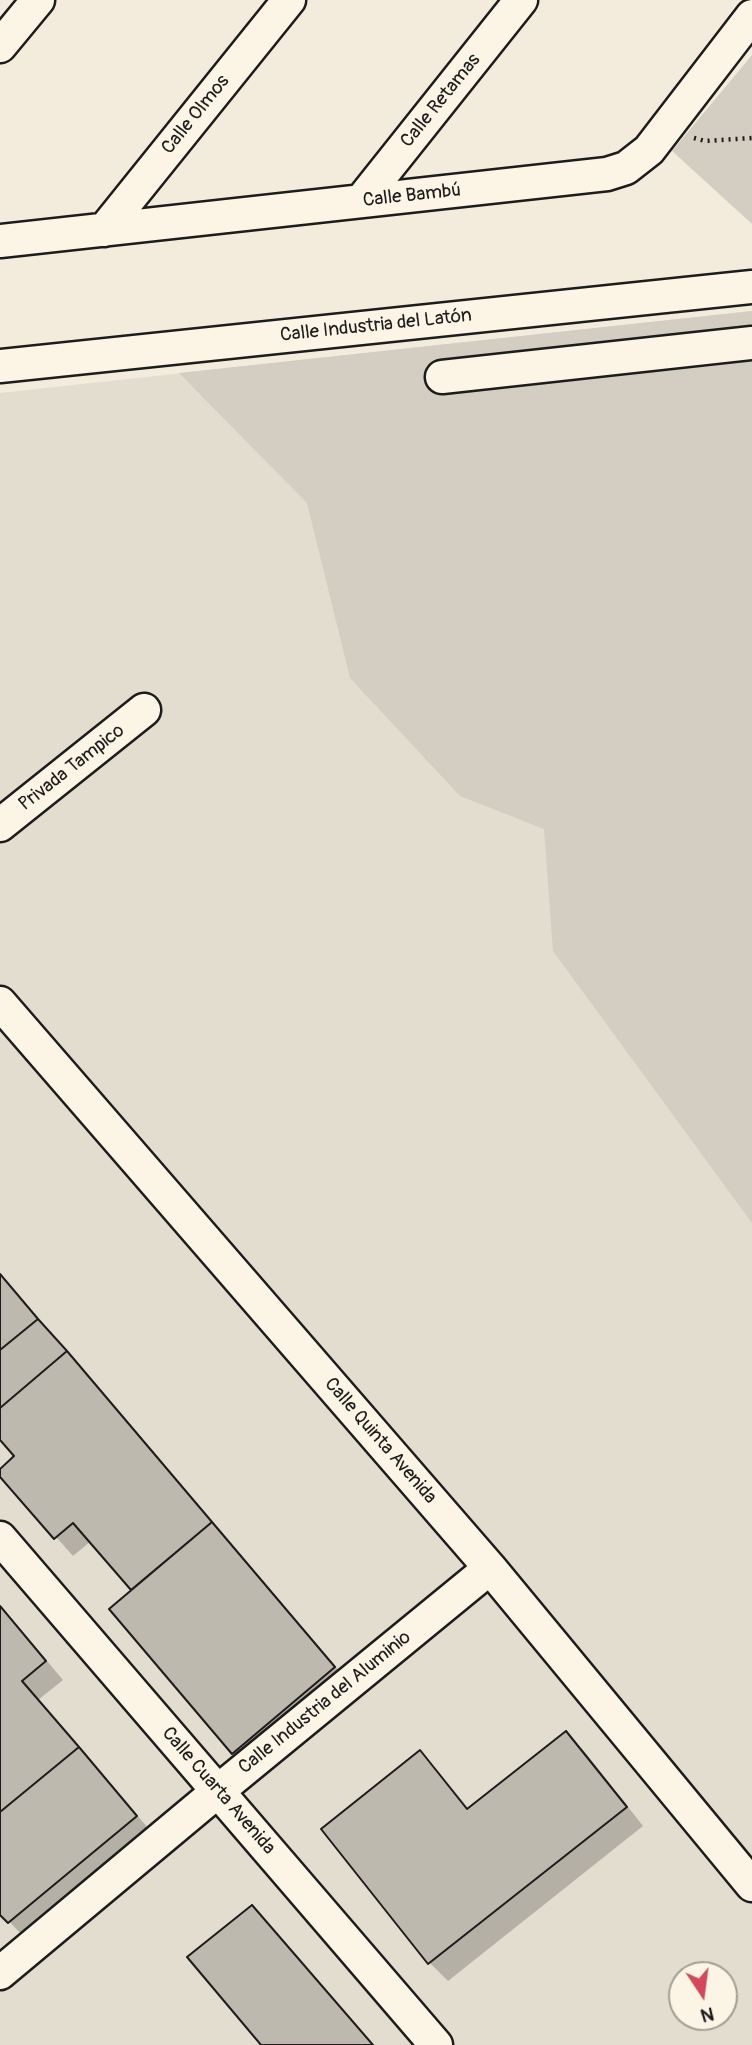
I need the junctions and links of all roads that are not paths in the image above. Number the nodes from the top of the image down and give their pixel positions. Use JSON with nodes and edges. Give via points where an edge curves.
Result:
{"nodes":[{"id":1,"x":38,"y":0,"type":"edge"},
{"id":2,"x":289,"y":0,"type":"edge"},
{"id":3,"x":521,"y":0,"type":"edge"},
{"id":4,"x":752,"y":16,"type":"edge"},
{"id":5,"x":0,"y":46,"type":"edge"},
{"id":6,"x":361,"y":201,"type":"junction"},
{"id":7,"x":104,"y":230,"type":"junction"},
{"id":8,"x":0,"y":241,"type":"edge"},
{"id":9,"x":752,"y":288,"type":"edge"},
{"id":10,"x":752,"y":343,"type":"edge"},
{"id":11,"x":0,"y":366,"type":"edge"},
{"id":12,"x":442,"y":377,"type":"dead end"},
{"id":13,"x":144,"y":710,"type":"dead end"},
{"id":14,"x":0,"y":825,"type":"edge"},
{"id":15,"x":0,"y":1003,"type":"edge"},
{"id":16,"x":0,"y":1538,"type":"edge"},
{"id":17,"x":490,"y":1568,"type":"junction"},
{"id":18,"x":218,"y":1791,"type":"junction"},
{"id":19,"x":752,"y":1885,"type":"edge"},
{"id":20,"x":0,"y":1973,"type":"edge"},
{"id":21,"x":436,"y":2045,"type":"edge"}],
"edges":[{"from":1,"to":5,"type":"street"},
{"from":2,"to":7,"type":"street","name":"Calle Olmos"},
{"from":3,"to":6,"type":"street","name":"Calle Retamas"},
{"from":4,"to":6,"type":"street","name":"Calle Bambú","via":[[649,150],[626,168],[607,174]]},
{"from":6,"to":7,"type":"street","name":"Calle Bambú"},
{"from":7,"to":8,"type":"street","name":"Calle Bambú"},
{"from":9,"to":11,"type":"street","name":"Calle Industria del Latón"},
{"from":10,"to":12,"type":"street"},
{"from":13,"to":14,"type":"street","name":"Privada Tampico"},
{"from":15,"to":17,"type":"street","name":"Calle Quinta Avenida"},
{"from":16,"to":18,"type":"street","name":"Calle Cuarta Avenida"},
{"from":17,"to":18,"type":"street","name":"Calle Industria del Aluminio"},
{"from":17,"to":19,"type":"street","name":"Calle Quinta Avenida"},
{"from":18,"to":20,"type":"street","name":"Calle Industria del Aluminio"},
{"from":18,"to":21,"type":"street","name":"Calle Cuarta Avenida"}]}
